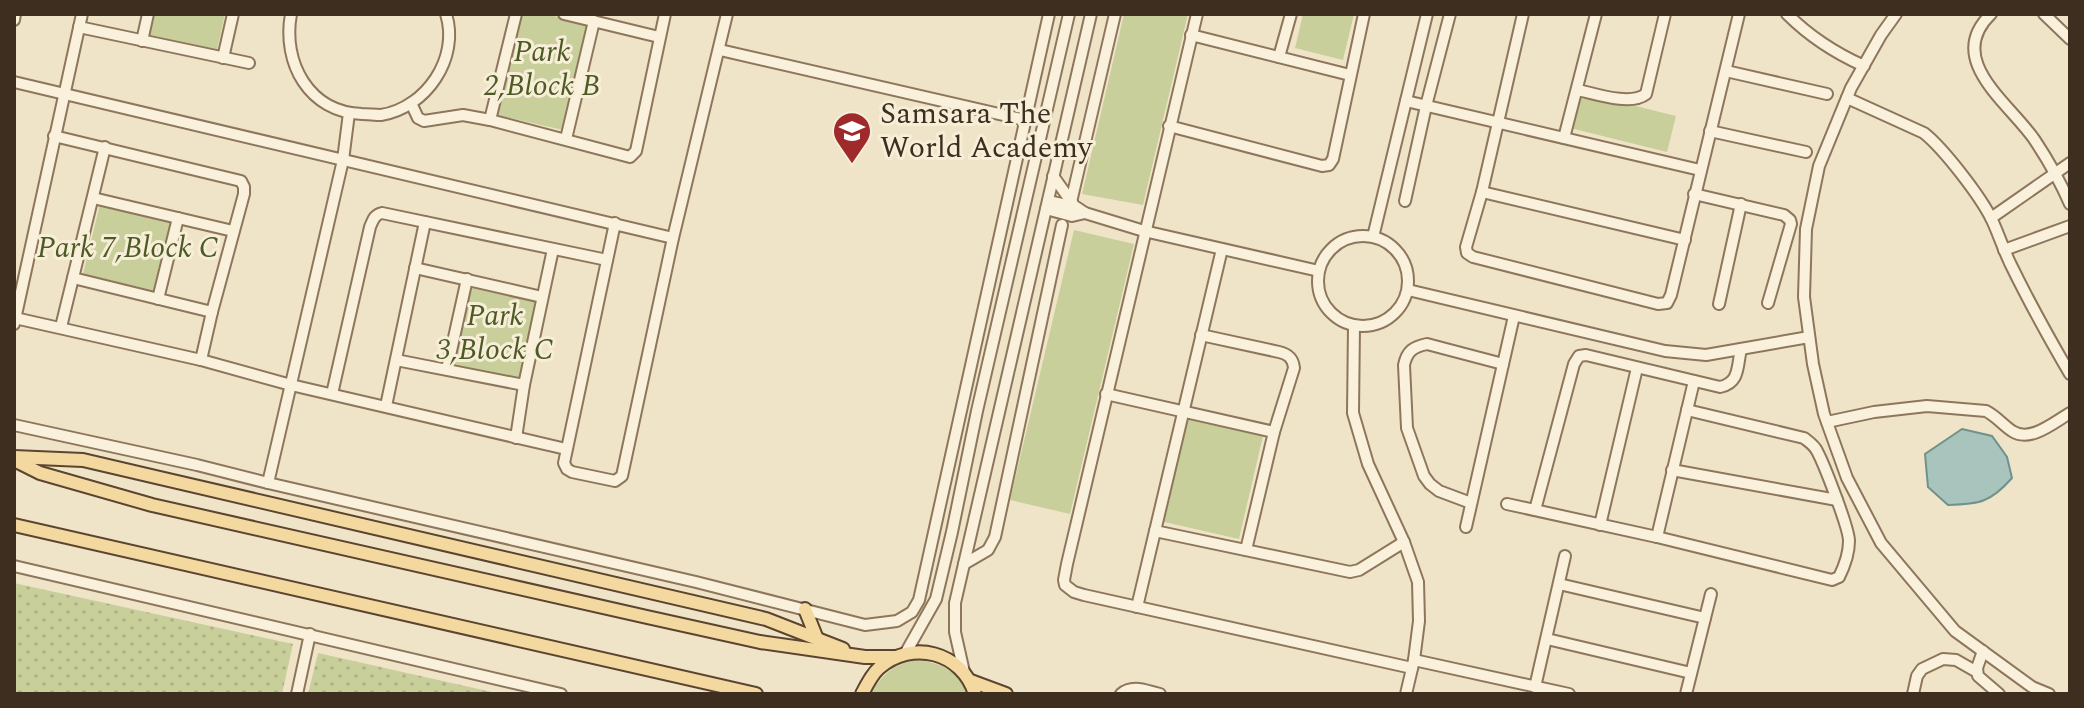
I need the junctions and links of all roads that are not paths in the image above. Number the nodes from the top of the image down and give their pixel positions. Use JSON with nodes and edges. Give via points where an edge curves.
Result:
{"nodes":[{"id":1,"x":82,"y":14,"type":"edge"},
{"id":2,"x":148,"y":14,"type":"edge"},
{"id":3,"x":233,"y":14,"type":"edge"},
{"id":4,"x":291,"y":14,"type":"edge"},
{"id":5,"x":446,"y":14,"type":"edge"},
{"id":6,"x":516,"y":14,"type":"edge"},
{"id":7,"x":564,"y":14,"type":"edge"},
{"id":8,"x":665,"y":14,"type":"edge"},
{"id":9,"x":727,"y":14,"type":"edge"},
{"id":10,"x":1049,"y":14,"type":"edge"},
{"id":11,"x":1069,"y":14,"type":"edge"},
{"id":12,"x":1091,"y":14,"type":"edge"},
{"id":13,"x":1115,"y":14,"type":"edge"},
{"id":14,"x":1197,"y":14,"type":"edge"},
{"id":15,"x":1291,"y":14,"type":"edge"},
{"id":16,"x":1364,"y":14,"type":"edge"},
{"id":17,"x":1427,"y":14,"type":"edge"},
{"id":18,"x":1450,"y":14,"type":"edge"},
{"id":19,"x":1523,"y":14,"type":"edge"},
{"id":20,"x":1596,"y":14,"type":"edge"},
{"id":21,"x":1665,"y":14,"type":"edge"},
{"id":22,"x":1739,"y":14,"type":"edge"},
{"id":23,"x":1787,"y":14,"type":"edge"},
{"id":24,"x":1896,"y":14,"type":"edge"},
{"id":25,"x":1991,"y":14,"type":"edge"},
{"id":26,"x":2044,"y":14,"type":"edge"},
{"id":27,"x":594,"y":21,"type":"junction"},
{"id":28,"x":79,"y":27,"type":"junction"},
{"id":29,"x":1191,"y":35,"type":"junction"},
{"id":30,"x":659,"y":37,"type":"junction"},
{"id":31,"x":2070,"y":39,"type":"edge"},
{"id":32,"x":142,"y":41,"type":"junction"},
{"id":33,"x":720,"y":50,"type":"junction"},
{"id":34,"x":1279,"y":57,"type":"junction"},
{"id":35,"x":223,"y":58,"type":"junction"},
{"id":36,"x":249,"y":63,"type":"dead end"},
{"id":37,"x":1864,"y":66,"type":"junction"},
{"id":38,"x":1726,"y":71,"type":"junction"},
{"id":39,"x":1350,"y":75,"type":"junction"},
{"id":40,"x":14,"y":82,"type":"edge"},
{"id":41,"x":1578,"y":90,"type":"junction"},
{"id":42,"x":64,"y":93,"type":"junction"},
{"id":43,"x":1827,"y":94,"type":"dead end"},
{"id":44,"x":1847,"y":98,"type":"junction"},
{"id":45,"x":1406,"y":101,"type":"junction"},
{"id":46,"x":411,"y":103,"type":"junction"},
{"id":47,"x":1426,"y":106,"type":"junction"},
{"id":48,"x":349,"y":113,"type":"junction"},
{"id":49,"x":490,"y":120,"type":"junction"},
{"id":50,"x":1025,"y":120,"type":"junction"},
{"id":51,"x":1498,"y":124,"type":"junction"},
{"id":52,"x":1169,"y":126,"type":"junction"},
{"id":53,"x":1710,"y":131,"type":"junction"},
{"id":54,"x":54,"y":136,"type":"junction"},
{"id":55,"x":1564,"y":138,"type":"junction"},
{"id":56,"x":566,"y":139,"type":"junction"},
{"id":57,"x":105,"y":147,"type":"junction"},
{"id":58,"x":1806,"y":152,"type":"dead end"},
{"id":59,"x":343,"y":160,"type":"junction"},
{"id":60,"x":2070,"y":163,"type":"edge"},
{"id":61,"x":1700,"y":170,"type":"junction"},
{"id":62,"x":2056,"y":174,"type":"junction"},
{"id":63,"x":1053,"y":176,"type":"junction"},
{"id":64,"x":1482,"y":192,"type":"junction"},
{"id":65,"x":1694,"y":194,"type":"junction"},
{"id":66,"x":93,"y":198,"type":"junction"},
{"id":67,"x":1405,"y":201,"type":"dead end"},
{"id":68,"x":1741,"y":204,"type":"junction"},
{"id":69,"x":2070,"y":204,"type":"edge"},
{"id":70,"x":1047,"y":205,"type":"junction"},
{"id":71,"x":1072,"y":208,"type":"junction"},
{"id":72,"x":178,"y":218,"type":"junction"},
{"id":73,"x":1991,"y":218,"type":"junction"},
{"id":74,"x":425,"y":222,"type":"junction"},
{"id":75,"x":615,"y":223,"type":"junction"},
{"id":76,"x":1062,"y":225,"type":"junction"},
{"id":77,"x":2070,"y":226,"type":"edge"},
{"id":78,"x":233,"y":231,"type":"junction"},
{"id":79,"x":1144,"y":231,"type":"junction"},
{"id":80,"x":1373,"y":237,"type":"junction"},
{"id":81,"x":673,"y":238,"type":"junction"},
{"id":82,"x":1038,"y":240,"type":"junction"},
{"id":83,"x":1685,"y":240,"type":"junction"},
{"id":84,"x":553,"y":249,"type":"junction"},
{"id":85,"x":1222,"y":249,"type":"junction"},
{"id":86,"x":2004,"y":250,"type":"junction"},
{"id":87,"x":607,"y":260,"type":"junction"},
{"id":88,"x":415,"y":268,"type":"junction"},
{"id":89,"x":1319,"y":271,"type":"junction"},
{"id":90,"x":73,"y":278,"type":"junction"},
{"id":91,"x":467,"y":279,"type":"junction"},
{"id":92,"x":1408,"y":290,"type":"junction"},
{"id":93,"x":542,"y":297,"type":"junction"},
{"id":94,"x":158,"y":299,"type":"junction"},
{"id":95,"x":1768,"y":303,"type":"dead end"},
{"id":96,"x":1719,"y":304,"type":"dead end"},
{"id":97,"x":212,"y":312,"type":"junction"},
{"id":98,"x":1514,"y":316,"type":"junction"},
{"id":99,"x":15,"y":321,"type":"edge"},
{"id":100,"x":1354,"y":326,"type":"junction"},
{"id":101,"x":61,"y":327,"type":"junction"},
{"id":102,"x":1201,"y":335,"type":"junction"},
{"id":103,"x":1809,"y":337,"type":"junction"},
{"id":104,"x":1741,"y":349,"type":"junction"},
{"id":105,"x":201,"y":360,"type":"junction"},
{"id":106,"x":396,"y":360,"type":"junction"},
{"id":107,"x":1503,"y":364,"type":"junction"},
{"id":108,"x":1637,"y":368,"type":"junction"},
{"id":109,"x":447,"y":369,"type":"junction"},
{"id":110,"x":2070,"y":374,"type":"edge"},
{"id":111,"x":1694,"y":381,"type":"junction"},
{"id":112,"x":291,"y":385,"type":"junction"},
{"id":113,"x":524,"y":385,"type":"junction"},
{"id":114,"x":332,"y":394,"type":"junction"},
{"id":115,"x":1106,"y":394,"type":"junction"},
{"id":116,"x":386,"y":406,"type":"junction"},
{"id":117,"x":1687,"y":410,"type":"junction"},
{"id":118,"x":1183,"y":412,"type":"junction"},
{"id":119,"x":2070,"y":413,"type":"edge"},
{"id":120,"x":1827,"y":422,"type":"junction"},
{"id":121,"x":17,"y":428,"type":"edge"},
{"id":122,"x":1274,"y":432,"type":"junction"},
{"id":123,"x":516,"y":438,"type":"junction"},
{"id":124,"x":566,"y":449,"type":"junction"},
{"id":125,"x":14,"y":458,"type":"edge"},
{"id":126,"x":1672,"y":470,"type":"junction"},
{"id":127,"x":268,"y":483,"type":"junction"},
{"id":128,"x":1837,"y":500,"type":"junction"},
{"id":129,"x":1471,"y":503,"type":"junction"},
{"id":130,"x":1507,"y":504,"type":"dead end"},
{"id":131,"x":1535,"y":510,"type":"junction"},
{"id":132,"x":14,"y":525,"type":"edge"},
{"id":133,"x":1600,"y":525,"type":"junction"},
{"id":134,"x":1466,"y":527,"type":"dead end"},
{"id":135,"x":934,"y":531,"type":"junction"},
{"id":136,"x":1155,"y":531,"type":"junction"},
{"id":137,"x":1657,"y":537,"type":"junction"},
{"id":138,"x":1404,"y":542,"type":"junction"},
{"id":139,"x":948,"y":547,"type":"junction"},
{"id":140,"x":1246,"y":550,"type":"junction"},
{"id":141,"x":1565,"y":556,"type":"dead end"},
{"id":142,"x":964,"y":564,"type":"junction"},
{"id":143,"x":14,"y":566,"type":"edge"},
{"id":144,"x":1559,"y":584,"type":"junction"},
{"id":145,"x":1711,"y":594,"type":"dead end"},
{"id":146,"x":1137,"y":607,"type":"junction"},
{"id":147,"x":805,"y":609,"type":"junction"},
{"id":148,"x":1705,"y":618,"type":"junction"},
{"id":149,"x":310,"y":634,"type":"junction"},
{"id":150,"x":817,"y":639,"type":"junction"},
{"id":151,"x":1547,"y":639,"type":"junction"},
{"id":152,"x":1983,"y":651,"type":"junction"},
{"id":153,"x":900,"y":656,"type":"junction"},
{"id":154,"x":865,"y":657,"type":"junction"},
{"id":155,"x":1413,"y":664,"type":"junction"},
{"id":156,"x":1977,"y":672,"type":"junction"},
{"id":157,"x":1691,"y":673,"type":"junction"},
{"id":158,"x":970,"y":683,"type":"edge"},
{"id":159,"x":1535,"y":687,"type":"junction"},
{"id":160,"x":1994,"y":692,"type":"edge"},
{"id":161,"x":297,"y":694,"type":"edge"},
{"id":162,"x":561,"y":694,"type":"edge"},
{"id":163,"x":756,"y":694,"type":"edge"},
{"id":164,"x":862,"y":694,"type":"edge"},
{"id":165,"x":1006,"y":694,"type":"edge"},
{"id":166,"x":1121,"y":694,"type":"edge"},
{"id":167,"x":1160,"y":694,"type":"edge"},
{"id":168,"x":1406,"y":694,"type":"edge"},
{"id":169,"x":1569,"y":694,"type":"edge"},
{"id":170,"x":1686,"y":694,"type":"edge"},
{"id":171,"x":1913,"y":694,"type":"edge"},
{"id":172,"x":2049,"y":694,"type":"edge"}],
"edges":[{"from":1,"to":28,"type":"street"},
{"from":2,"to":32,"type":"street"},
{"from":3,"to":35,"type":"street"},
{"from":4,"to":48,"type":"street","via":[[288,41],[294,65],[326,104]]},
{"from":5,"to":46,"type":"street","via":[[449,45],[442,68]]},
{"from":6,"to":49,"type":"street"},
{"from":7,"to":27,"type":"street"},
{"from":8,"to":30,"type":"street"},
{"from":9,"to":33,"type":"street"},
{"from":10,"to":50,"type":"street"},
{"from":11,"to":139,"type":"street"},
{"from":12,"to":63,"type":"street"},
{"from":13,"to":71,"type":"street"},
{"from":14,"to":29,"type":"street"},
{"from":15,"to":34,"type":"street"},
{"from":16,"to":39,"type":"street"},
{"from":17,"to":45,"type":"street"},
{"from":18,"to":47,"type":"street"},
{"from":19,"to":51,"type":"street"},
{"from":20,"to":41,"type":"street"},
{"from":21,"to":41,"type":"street","via":[[1646,94],[1630,100]]},
{"from":22,"to":38,"type":"street"},
{"from":23,"to":37,"type":"street","via":[[1822,43]]},
{"from":24,"to":37,"type":"street"},
{"from":25,"to":62,"type":"street","via":[[1974,40],[1976,63]]},
{"from":26,"to":31,"type":"street"},
{"from":27,"to":30,"type":"street"},
{"from":27,"to":56,"type":"street"},
{"from":28,"to":32,"type":"street"},
{"from":28,"to":42,"type":"street"},
{"from":29,"to":34,"type":"street"},
{"from":29,"to":52,"type":"street"},
{"from":30,"to":56,"type":"street","via":[[634,155],[625,157]]},
{"from":32,"to":35,"type":"street"},
{"from":33,"to":50,"type":"street"},
{"from":33,"to":81,"type":"street"},
{"from":34,"to":39,"type":"street"},
{"from":35,"to":36,"type":"street"},
{"from":37,"to":44,"type":"street"},
{"from":38,"to":43,"type":"street"},
{"from":38,"to":53,"type":"street"},
{"from":39,"to":52,"type":"street","via":[[1329,165]]},
{"from":40,"to":42,"type":"street"},
{"from":41,"to":55,"type":"street"},
{"from":42,"to":54,"type":"street"},
{"from":42,"to":59,"type":"street"},
{"from":44,"to":73,"type":"street","via":[[1932,139]]},
{"from":44,"to":103,"type":"street","via":[[1819,166],[1806,229]]},
{"from":45,"to":47,"type":"street"},
{"from":45,"to":80,"type":"street"},
{"from":46,"to":48,"type":"street","via":[[381,115]]},
{"from":46,"to":49,"type":"street","via":[[424,121],[463,115]]},
{"from":47,"to":51,"type":"street"},
{"from":47,"to":67,"type":"street"},
{"from":48,"to":59,"type":"street"},
{"from":49,"to":56,"type":"street"},
{"from":50,"to":135,"type":"street"},
{"from":51,"to":55,"type":"street"},
{"from":51,"to":64,"type":"street"},
{"from":52,"to":79,"type":"street"},
{"from":53,"to":58,"type":"street"},
{"from":53,"to":61,"type":"street"},
{"from":54,"to":57,"type":"street"},
{"from":54,"to":99,"type":"street"},
{"from":55,"to":61,"type":"street"},
{"from":57,"to":66,"type":"street"},
{"from":57,"to":78,"type":"street","via":[[241,181],[244,194]]},
{"from":59,"to":75,"type":"street"},
{"from":59,"to":112,"type":"street"},
{"from":60,"to":62,"type":"street"},
{"from":61,"to":65,"type":"street"},
{"from":62,"to":69,"type":"street"},
{"from":62,"to":73,"type":"street"},
{"from":63,"to":70,"type":"street"},
{"from":63,"to":71,"type":"street"},
{"from":64,"to":83,"type":"street"},
{"from":64,"to":83,"type":"street","via":[[1466,247],[1473,257],[1658,304],[1667,303],[1671,295]]},
{"from":65,"to":68,"type":"street"},
{"from":65,"to":83,"type":"street"},
{"from":66,"to":72,"type":"street"},
{"from":66,"to":90,"type":"street"},
{"from":68,"to":95,"type":"street","via":[[1790,220]]},
{"from":68,"to":96,"type":"street"},
{"from":70,"to":71,"type":"street"},
{"from":70,"to":82,"type":"street"},
{"from":71,"to":76,"type":"street"},
{"from":71,"to":79,"type":"street"},
{"from":72,"to":78,"type":"street"},
{"from":72,"to":94,"type":"street"},
{"from":73,"to":86,"type":"street"},
{"from":74,"to":84,"type":"street"},
{"from":74,"to":88,"type":"street"},
{"from":74,"to":114,"type":"street","via":[[375,216]]},
{"from":75,"to":81,"type":"street"},
{"from":75,"to":87,"type":"street"},
{"from":76,"to":82,"type":"street"},
{"from":76,"to":142,"type":"street","via":[[995,537],[988,550]]},
{"from":77,"to":86,"type":"street"},
{"from":78,"to":97,"type":"street"},
{"from":79,"to":85,"type":"street"},
{"from":79,"to":115,"type":"street"},
{"from":80,"to":89,"type":"street","via":[[1345,239],[1324,258]]},
{"from":80,"to":92,"type":"street","via":[[1397,250],[1405,262]]},
{"from":81,"to":124,"type":"street","via":[[620,480],[572,472],[564,463]]},
{"from":82,"to":142,"type":"street"},
{"from":84,"to":87,"type":"street"},
{"from":84,"to":93,"type":"street"},
{"from":85,"to":89,"type":"street"},
{"from":85,"to":102,"type":"street"},
{"from":86,"to":110,"type":"street"},
{"from":87,"to":124,"type":"street"},
{"from":88,"to":91,"type":"street"},
{"from":88,"to":106,"type":"street"},
{"from":89,"to":100,"type":"street","via":[[1321,300],[1329,312]]},
{"from":90,"to":94,"type":"street"},
{"from":90,"to":101,"type":"street"},
{"from":91,"to":93,"type":"street"},
{"from":91,"to":109,"type":"street"},
{"from":92,"to":98,"type":"street"},
{"from":92,"to":100,"type":"street","via":[[1394,314],[1369,326]]},
{"from":93,"to":113,"type":"street"},
{"from":94,"to":97,"type":"street"},
{"from":97,"to":105,"type":"street"},
{"from":98,"to":104,"type":"street","via":[[1665,351],[1706,355]]},
{"from":98,"to":107,"type":"street"},
{"from":99,"to":101,"type":"street"},
{"from":100,"to":138,"type":"street","via":[[1353,413],[1368,464]]},
{"from":101,"to":105,"type":"street"},
{"from":102,"to":118,"type":"street"},
{"from":102,"to":122,"type":"street","via":[[1290,357],[1294,368]]},
{"from":103,"to":104,"type":"street"},
{"from":103,"to":120,"type":"street"},
{"from":104,"to":111,"type":"street","via":[[1735,380],[1729,385]]},
{"from":105,"to":112,"type":"street"},
{"from":106,"to":109,"type":"street"},
{"from":106,"to":116,"type":"street"},
{"from":107,"to":129,"type":"street"},
{"from":107,"to":129,"type":"street","via":[[1427,344],[1406,355],[1407,428],[1424,476],[1439,491]]},
{"from":108,"to":111,"type":"street"},
{"from":108,"to":131,"type":"street","via":[[1579,356]]},
{"from":108,"to":133,"type":"street"},
{"from":109,"to":113,"type":"street"},
{"from":111,"to":117,"type":"street"},
{"from":112,"to":114,"type":"street"},
{"from":112,"to":127,"type":"street"},
{"from":113,"to":123,"type":"street"},
{"from":114,"to":116,"type":"street"},
{"from":115,"to":118,"type":"street"},
{"from":115,"to":146,"type":"street","via":[[1064,580],[1074,592]]},
{"from":116,"to":123,"type":"street"},
{"from":117,"to":126,"type":"street"},
{"from":117,"to":128,"type":"street","via":[[1804,438],[1818,452]]},
{"from":118,"to":122,"type":"street"},
{"from":118,"to":136,"type":"street"},
{"from":119,"to":120,"type":"street","via":[[2032,435],[2014,433],[1986,411],[1927,406]]},
{"from":120,"to":152,"type":"street","via":[[1847,478],[1881,543],[1955,631]]},
{"from":121,"to":127,"type":"street"},
{"from":122,"to":140,"type":"street"},
{"from":123,"to":124,"type":"street"},
{"from":125,"to":150,"type":"main road","via":[[83,460],[766,619]]},
{"from":125,"to":154,"type":"main road","via":[[40,473],[152,505],[760,642]]},
{"from":126,"to":128,"type":"street"},
{"from":126,"to":137,"type":"street"},
{"from":127,"to":147,"type":"street"},
{"from":128,"to":137,"type":"street","via":[[1849,539],[1843,568],[1832,580]]},
{"from":129,"to":134,"type":"street"},
{"from":130,"to":131,"type":"street"},
{"from":131,"to":133,"type":"street"},
{"from":132,"to":163,"type":"main road"},
{"from":133,"to":137,"type":"street"},
{"from":135,"to":139,"type":"street"},
{"from":135,"to":147,"type":"street","via":[[919,600],[906,616],[870,626]]},
{"from":136,"to":140,"type":"street"},
{"from":136,"to":146,"type":"street"},
{"from":138,"to":140,"type":"street","via":[[1354,572]]},
{"from":138,"to":155,"type":"street","via":[[1418,582]]},
{"from":139,"to":153,"type":"street","via":[[936,599]]},
{"from":141,"to":144,"type":"street"},
{"from":142,"to":158,"type":"street","via":[[955,632]]},
{"from":143,"to":149,"type":"street"},
{"from":144,"to":148,"type":"street"},
{"from":144,"to":151,"type":"street"},
{"from":145,"to":148,"type":"street"},
{"from":146,"to":155,"type":"street"},
{"from":147,"to":150,"type":"main road"},
{"from":148,"to":157,"type":"street"},
{"from":149,"to":161,"type":"street"},
{"from":149,"to":162,"type":"street"},
{"from":150,"to":154,"type":"main road"},
{"from":151,"to":157,"type":"street"},
{"from":151,"to":159,"type":"street"},
{"from":152,"to":156,"type":"street"},
{"from":152,"to":172,"type":"street"},
{"from":153,"to":154,"type":"main road"},
{"from":153,"to":158,"type":"main road","via":[[938,655],[954,663]]},
{"from":153,"to":164,"type":"main road","via":[[878,669]]},
{"from":155,"to":159,"type":"street"},
{"from":155,"to":168,"type":"street"},
{"from":156,"to":160,"type":"street"},
{"from":156,"to":171,"type":"street","via":[[1943,659],[1922,669]]},
{"from":157,"to":170,"type":"street"},
{"from":158,"to":165,"type":"main road"},
{"from":159,"to":169,"type":"street"},
{"from":166,"to":167,"type":"street","via":[[1133,688]]}]}
